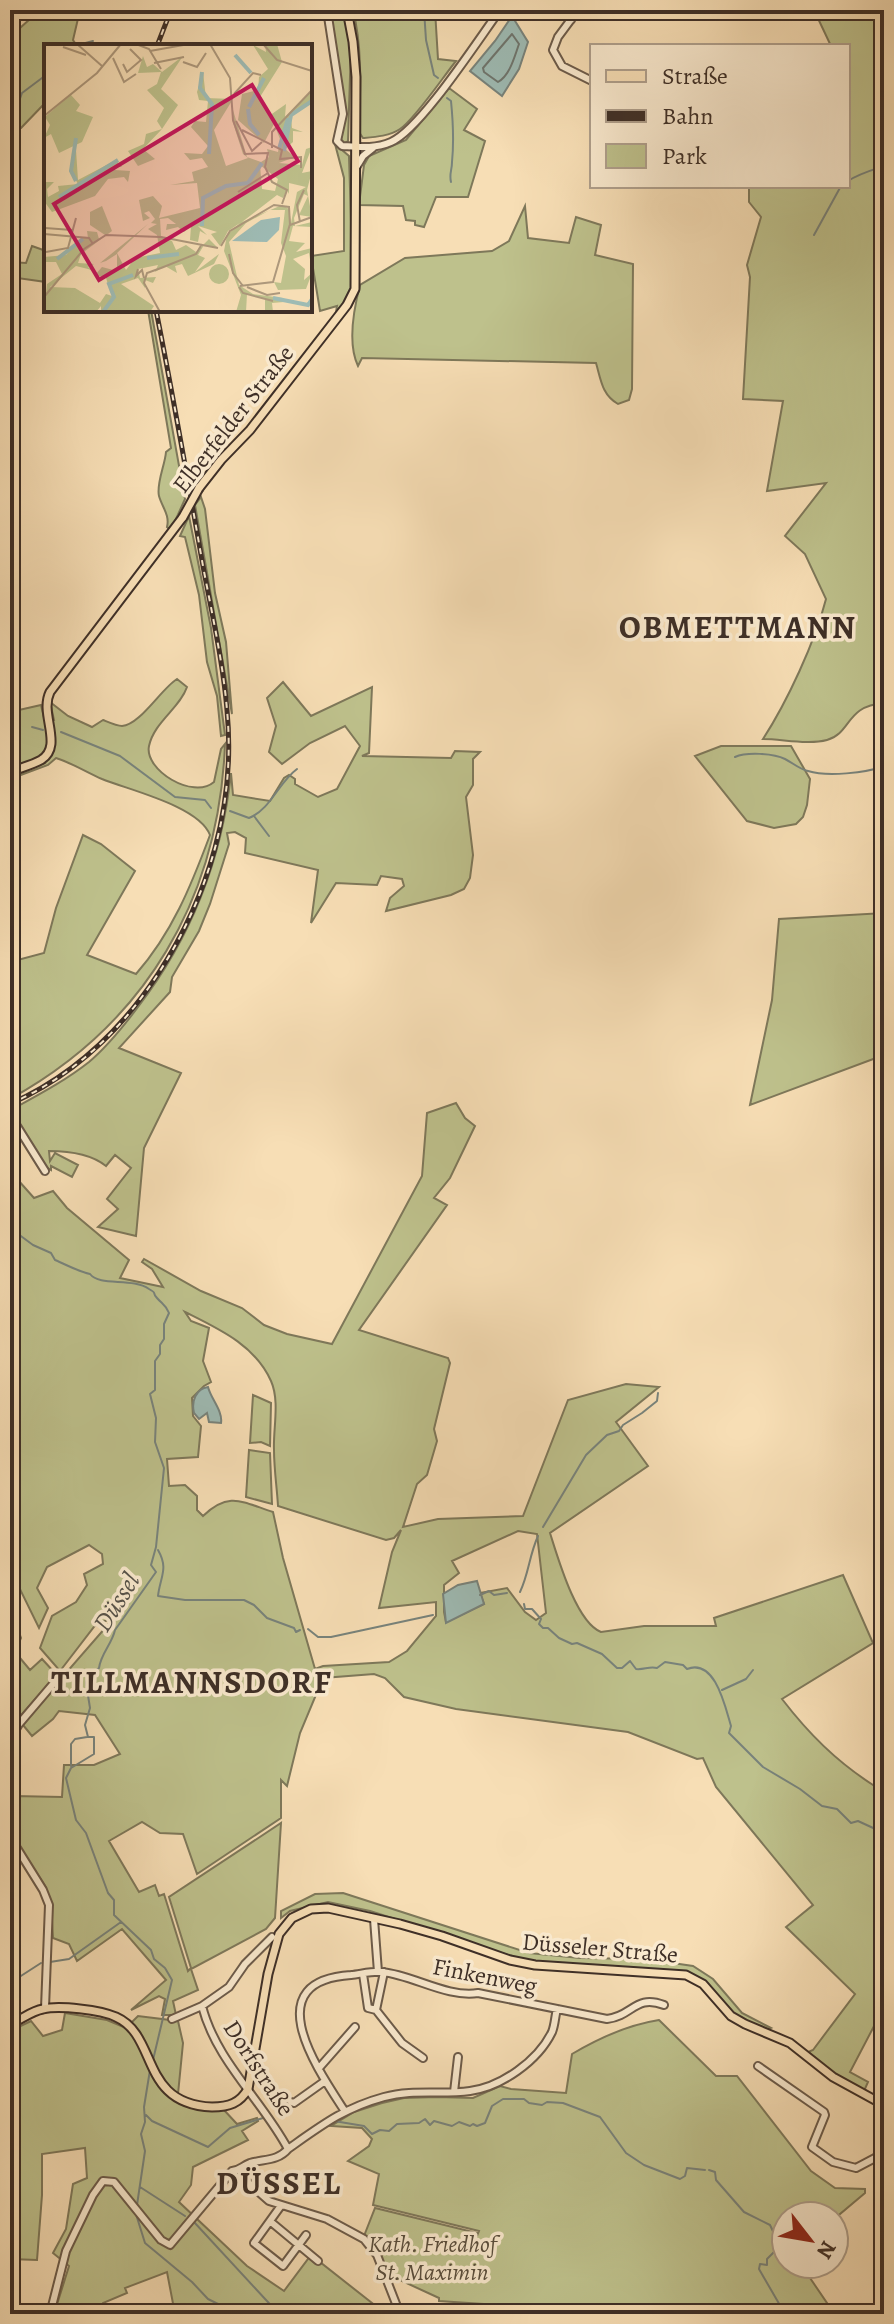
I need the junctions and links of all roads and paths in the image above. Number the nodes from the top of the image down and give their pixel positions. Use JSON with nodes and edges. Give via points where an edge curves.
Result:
{"nodes":[{"id":1,"x":327,"y":10,"type":"edge"},
{"id":2,"x":347,"y":10,"type":"edge"},
{"id":3,"x":500,"y":10,"type":"edge"},
{"id":4,"x":558,"y":10,"type":"edge"},
{"id":5,"x":578,"y":10,"type":"edge"},
{"id":6,"x":571,"y":20,"type":"junction"},
{"id":7,"x":590,"y":80,"type":"edge"},
{"id":8,"x":354,"y":147,"type":"junction"},
{"id":9,"x":377,"y":147,"type":"junction"},
{"id":10,"x":354,"y":172,"type":"junction"},
{"id":11,"x":10,"y":772,"type":"edge"},
{"id":12,"x":10,"y":1115,"type":"edge"},
{"id":13,"x":45,"y":1171,"type":"dead end"},
{"id":14,"x":59,"y":1677,"type":"dead end"},
{"id":15,"x":10,"y":1739,"type":"edge"},
{"id":16,"x":10,"y":1837,"type":"edge"},
{"id":17,"x":374,"y":1919,"type":"junction"},
{"id":18,"x":272,"y":1937,"type":"dead end"},
{"id":19,"x":381,"y":1972,"type":"junction"},
{"id":20,"x":363,"y":1974,"type":"junction"},
{"id":21,"x":664,"y":2005,"type":"dead end"},
{"id":22,"x":202,"y":2006,"type":"junction"},
{"id":23,"x":45,"y":2008,"type":"junction"},
{"id":24,"x":557,"y":2009,"type":"junction"},
{"id":25,"x":376,"y":2010,"type":"junction"},
{"id":26,"x":172,"y":2019,"type":"dead end"},
{"id":27,"x":10,"y":2024,"type":"edge"},
{"id":28,"x":355,"y":2027,"type":"dead end"},
{"id":29,"x":458,"y":2057,"type":"dead end"},
{"id":30,"x":423,"y":2058,"type":"dead end"},
{"id":31,"x":758,"y":2066,"type":"dead end"},
{"id":32,"x":319,"y":2068,"type":"junction"},
{"id":33,"x":325,"y":2081,"type":"junction"},
{"id":34,"x":248,"y":2089,"type":"junction"},
{"id":35,"x":454,"y":2092,"type":"junction"},
{"id":36,"x":291,"y":2102,"type":"dead end"},
{"id":37,"x":884,"y":2105,"type":"edge"},
{"id":38,"x":344,"y":2110,"type":"junction"},
{"id":39,"x":288,"y":2149,"type":"junction"},
{"id":40,"x":884,"y":2150,"type":"edge"},
{"id":41,"x":241,"y":2170,"type":"junction"},
{"id":42,"x":280,"y":2207,"type":"junction"},
{"id":43,"x":271,"y":2222,"type":"junction"},
{"id":44,"x":306,"y":2235,"type":"dead end"},
{"id":45,"x":299,"y":2245,"type":"junction"},
{"id":46,"x":318,"y":2261,"type":"dead end"},
{"id":47,"x":398,"y":2312,"type":"edge"},
{"id":48,"x":50,"y":2314,"type":"edge"}],
"edges":[{"from":1,"to":8,"type":"street","via":[[343,114],[337,141]]},
{"from":2,"to":8,"type":"main road","name":"Elberfelder Straße","via":[[356,77]]},
{"from":3,"to":9,"type":"street","via":[[411,128]]},
{"from":4,"to":6,"type":"street"},
{"from":5,"to":6,"type":"street"},
{"from":6,"to":7,"type":"street","via":[[555,43],[554,56]]},
{"from":8,"to":9,"type":"street"},
{"from":8,"to":10,"type":"main road","name":"Elberfelder Straße"},
{"from":9,"to":10,"type":"street","via":[[363,156]]},
{"from":10,"to":11,"type":"main road","name":"Elberfelder Straße","bridge":true,"via":[[353,296],[199,488],[183,517],[50,692],[45,708],[51,733],[47,755]]},
{"from":12,"to":13,"type":"street"},
{"from":14,"to":15,"type":"street"},
{"from":16,"to":23,"type":"street","via":[[49,1905]]},
{"from":17,"to":19,"type":"street"},
{"from":17,"to":34,"type":"main road","name":"Düsseler Straße","via":[[318,1908],[299,1913],[284,1926],[268,1974]]},
{"from":17,"to":37,"type":"main road","name":"Düsseler Straße","via":[[522,1963],[686,1975],[703,1984],[731,2016],[790,2043],[842,2083]]},
{"from":18,"to":22,"type":"street","via":[[229,1987]]},
{"from":19,"to":20,"type":"street","name":"Finkenweg"},
{"from":19,"to":24,"type":"street","name":"Finkenweg"},
{"from":19,"to":25,"type":"street"},
{"from":20,"to":25,"type":"street","via":[[368,2008]]},
{"from":20,"to":32,"type":"street","name":"Finkenweg","via":[[322,1980],[301,2002],[300,2026]]},
{"from":21,"to":24,"type":"street","name":"Finkenweg","via":[[644,2001],[607,2019]]},
{"from":22,"to":26,"type":"street"},
{"from":22,"to":34,"type":"street","name":"Dorfstraße","via":[[229,2064]]},
{"from":23,"to":27,"type":"main road"},
{"from":23,"to":34,"type":"main road","via":[[116,2017],[136,2033],[155,2075],[176,2097],[192,2104],[230,2106]]},
{"from":24,"to":35,"type":"street","name":"Dorfstraße","via":[[545,2045],[523,2067],[483,2089]]},
{"from":25,"to":30,"type":"street","via":[[402,2043]]},
{"from":28,"to":32,"type":"street"},
{"from":29,"to":35,"type":"street"},
{"from":31,"to":40,"type":"street","via":[[824,2112],[812,2147],[830,2160],[856,2168]]},
{"from":32,"to":33,"type":"street","name":"Finkenweg"},
{"from":33,"to":36,"type":"street"},
{"from":33,"to":38,"type":"street","name":"Finkenweg"},
{"from":34,"to":39,"type":"street","name":"Dorfstraße"},
{"from":35,"to":38,"type":"street","name":"Dorfstraße","via":[[387,2096]]},
{"from":38,"to":39,"type":"street","name":"Dorfstraße"},
{"from":39,"to":41,"type":"street","name":"Dorfstraße"},
{"from":41,"to":42,"type":"street","via":[[255,2191]]},
{"from":41,"to":48,"type":"street","via":[[232,2171],[170,2245],[110,2180],[103,2181],[66,2251]]},
{"from":42,"to":43,"type":"street"},
{"from":42,"to":47,"type":"street","via":[[327,2219],[364,2239],[377,2255]]},
{"from":43,"to":45,"type":"street"},
{"from":43,"to":45,"type":"street","via":[[254,2243],[283,2266]]},
{"from":44,"to":45,"type":"street"},
{"from":45,"to":46,"type":"street"}]}
